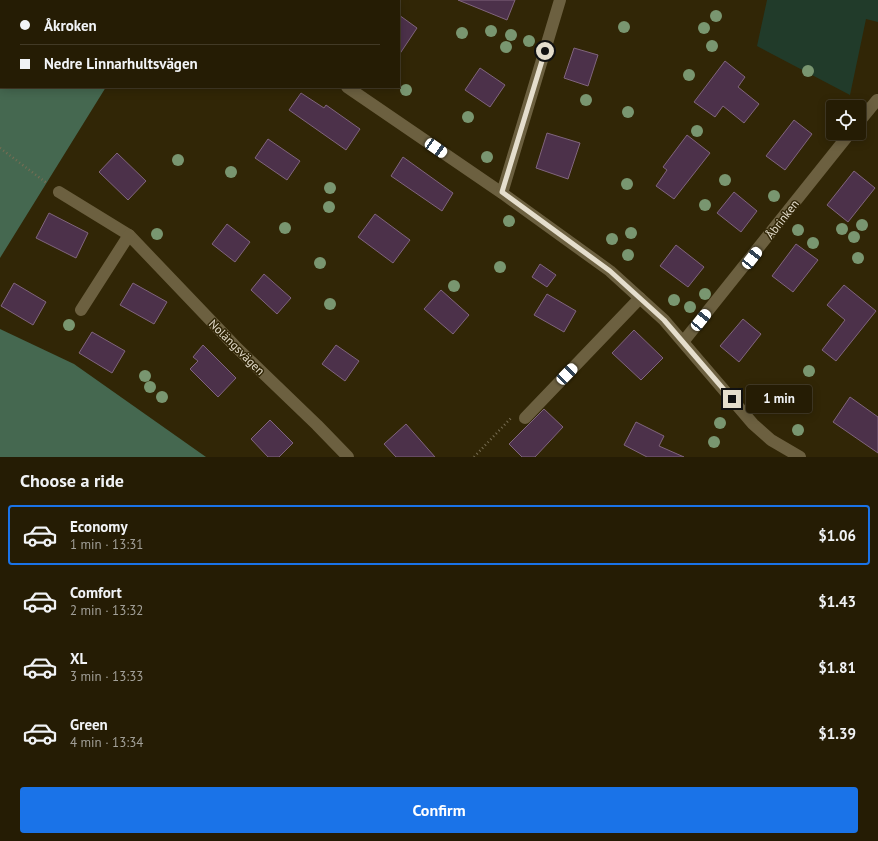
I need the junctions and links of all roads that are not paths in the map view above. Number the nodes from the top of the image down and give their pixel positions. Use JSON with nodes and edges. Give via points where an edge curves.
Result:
{"nodes":[{"id":1,"x":560,"y":0,"type":"edge"},
{"id":2,"x":348,"y":88,"type":"edge"},
{"id":3,"x":877,"y":100,"type":"dead end"},
{"id":4,"x":866,"y":113,"type":"edge"},
{"id":5,"x":844,"y":140,"type":"edge"},
{"id":6,"x":59,"y":192,"type":"road end"},
{"id":7,"x":502,"y":192,"type":"junction"},
{"id":8,"x":129,"y":235,"type":"junction"},
{"id":9,"x":640,"y":298,"type":"junction"},
{"id":10,"x":81,"y":310,"type":"dead end"},
{"id":11,"x":683,"y":342,"type":"junction"},
{"id":12,"x":525,"y":418,"type":"dead end"},
{"id":13,"x":348,"y":457,"type":"edge"},
{"id":14,"x":800,"y":457,"type":"edge"}],
"edges":[{"from":1,"to":7,"type":"street"},
{"from":2,"to":7,"type":"street"},
{"from":3,"to":4,"type":"street"},
{"from":5,"to":11,"type":"street","name":"Åbrinken"},
{"from":6,"to":8,"type":"street","name":"Nolängsvägen"},
{"from":7,"to":9,"type":"street","via":[[610,271]]},
{"from":8,"to":10,"type":"street"},
{"from":8,"to":13,"type":"street","name":"Nolängsvägen","via":[[235,346]]},
{"from":9,"to":11,"type":"street"},
{"from":9,"to":12,"type":"street"},
{"from":11,"to":14,"type":"street","via":[[753,424],[771,440]]}]}
